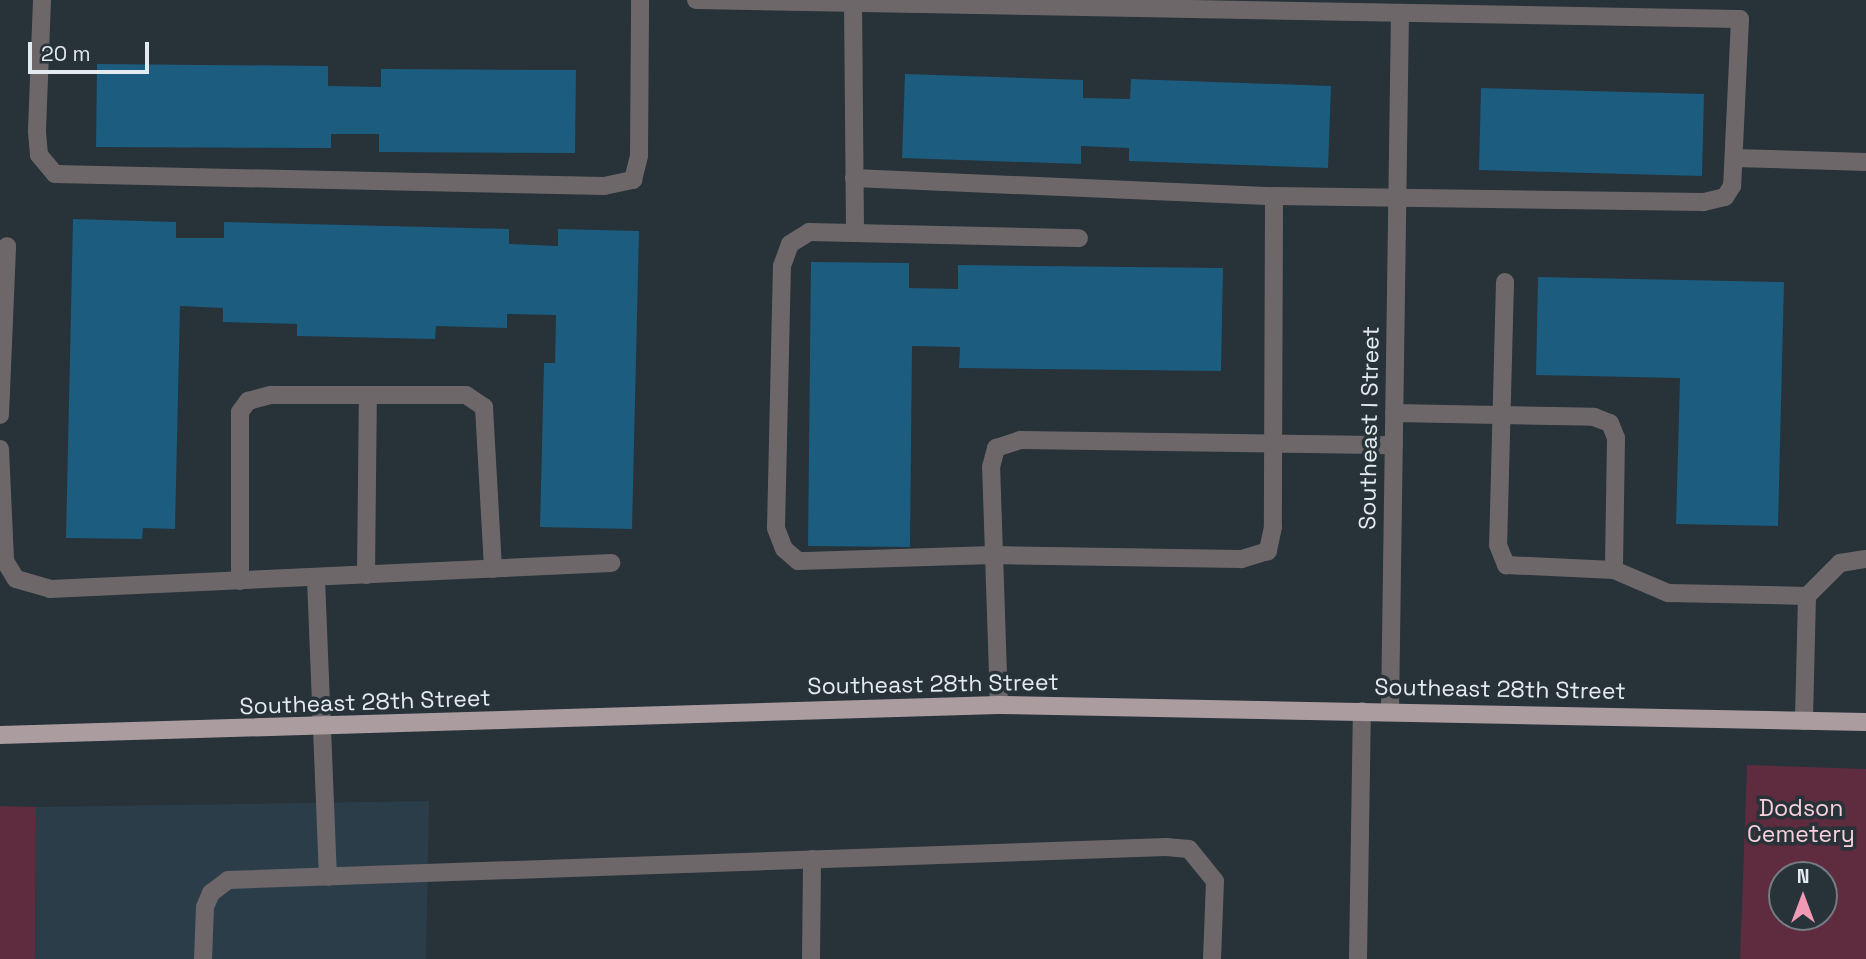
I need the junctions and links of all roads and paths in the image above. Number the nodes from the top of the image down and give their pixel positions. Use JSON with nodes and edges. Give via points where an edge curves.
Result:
{"nodes":[{"id":1,"x":41,"y":0,"type":"edge"},
{"id":2,"x":640,"y":0,"type":"edge"},
{"id":3,"x":696,"y":0,"type":"edge"},
{"id":4,"x":1740,"y":0,"type":"edge"},
{"id":5,"x":853,"y":1,"type":"edge"},
{"id":6,"x":1399,"y":13,"type":"junction"},
{"id":7,"x":1740,"y":19,"type":"junction"},
{"id":8,"x":1734,"y":158,"type":"junction"},
{"id":9,"x":1866,"y":162,"type":"edge"},
{"id":10,"x":854,"y":178,"type":"junction"},
{"id":11,"x":1274,"y":196,"type":"junction"},
{"id":12,"x":1397,"y":196,"type":"junction"},
{"id":13,"x":855,"y":233,"type":"junction"},
{"id":14,"x":1079,"y":238,"type":"dead end"},
{"id":15,"x":7,"y":246,"type":"dead end"},
{"id":16,"x":1505,"y":282,"type":"dead end"},
{"id":17,"x":368,"y":395,"type":"junction"},
{"id":18,"x":1394,"y":413,"type":"junction"},
{"id":19,"x":0,"y":415,"type":"edge"},
{"id":20,"x":1504,"y":415,"type":"junction"},
{"id":21,"x":1273,"y":444,"type":"junction"},
{"id":22,"x":1394,"y":445,"type":"junction"},
{"id":23,"x":0,"y":449,"type":"edge"},
{"id":24,"x":993,"y":555,"type":"junction"},
{"id":25,"x":1866,"y":559,"type":"edge"},
{"id":26,"x":611,"y":563,"type":"dead end"},
{"id":27,"x":493,"y":569,"type":"junction"},
{"id":28,"x":1614,"y":570,"type":"junction"},
{"id":29,"x":366,"y":575,"type":"junction"},
{"id":30,"x":316,"y":579,"type":"junction"},
{"id":31,"x":240,"y":581,"type":"junction"},
{"id":32,"x":1807,"y":596,"type":"junction"},
{"id":33,"x":999,"y":705,"type":"junction"},
{"id":34,"x":1390,"y":710,"type":"junction"},
{"id":35,"x":1362,"y":711,"type":"junction"},
{"id":36,"x":1804,"y":721,"type":"junction"},
{"id":37,"x":1866,"y":722,"type":"edge"},
{"id":38,"x":324,"y":730,"type":"junction"},
{"id":39,"x":0,"y":735,"type":"edge"},
{"id":40,"x":813,"y":859,"type":"junction"},
{"id":41,"x":328,"y":877,"type":"junction"},
{"id":42,"x":203,"y":959,"type":"edge"},
{"id":43,"x":811,"y":959,"type":"edge"},
{"id":44,"x":1212,"y":959,"type":"edge"},
{"id":45,"x":1358,"y":959,"type":"edge"}],
"edges":[{"from":1,"to":2,"type":"street","via":[[37,132],[39,155],[55,174],[604,186],[633,180],[639,156]]},
{"from":3,"to":5,"type":"street"},
{"from":4,"to":7,"type":"street"},
{"from":5,"to":6,"type":"street"},
{"from":5,"to":10,"type":"street"},
{"from":6,"to":7,"type":"street"},
{"from":6,"to":12,"type":"street","name":"Southeast I Street"},
{"from":7,"to":8,"type":"street"},
{"from":8,"to":9,"type":"street"},
{"from":8,"to":12,"type":"street","via":[[1726,197],[1703,202]]},
{"from":10,"to":11,"type":"street"},
{"from":10,"to":13,"type":"street"},
{"from":11,"to":12,"type":"street"},
{"from":11,"to":21,"type":"street"},
{"from":12,"to":18,"type":"street","name":"Southeast I Street"},
{"from":13,"to":14,"type":"street"},
{"from":13,"to":24,"type":"street","via":[[809,232],[790,244],[782,266],[776,528],[784,549],[799,561]]},
{"from":15,"to":19,"type":"street"},
{"from":16,"to":20,"type":"street"},
{"from":17,"to":27,"type":"street","via":[[466,395],[484,407]]},
{"from":17,"to":29,"type":"street"},
{"from":17,"to":31,"type":"street","via":[[271,395],[248,401],[240,412]]},
{"from":18,"to":20,"type":"street"},
{"from":18,"to":22,"type":"street","name":"Southeast I Street"},
{"from":20,"to":28,"type":"street","via":[[1610,423],[1616,438]]},
{"from":20,"to":28,"type":"street","via":[[1498,545],[1506,565]]},
{"from":21,"to":22,"type":"street"},
{"from":21,"to":24,"type":"street","via":[[1268,551],[1241,559]]},
{"from":21,"to":24,"type":"street","via":[[1020,440],[996,448],[990,467]]},
{"from":22,"to":34,"type":"street","name":"Southeast I Street"},
{"from":23,"to":31,"type":"street","via":[[5,561],[16,579],[50,589]]},
{"from":24,"to":33,"type":"street"},
{"from":25,"to":32,"type":"street","via":[[1840,563]]},
{"from":26,"to":27,"type":"street"},
{"from":27,"to":29,"type":"street"},
{"from":28,"to":32,"type":"street","via":[[1668,593]]},
{"from":29,"to":30,"type":"street"},
{"from":30,"to":31,"type":"street"},
{"from":30,"to":38,"type":"street"},
{"from":32,"to":36,"type":"street"},
{"from":33,"to":35,"type":"main road","name":"Southeast 28th Street"},
{"from":33,"to":38,"type":"main road","name":"Southeast 28th Street"},
{"from":34,"to":35,"type":"main road","name":"Southeast 28th Street"},
{"from":34,"to":36,"type":"main road","name":"Southeast 28th Street"},
{"from":35,"to":45,"type":"street"},
{"from":36,"to":37,"type":"main road","name":"Southeast 28th Street"},
{"from":38,"to":39,"type":"main road","name":"Southeast 28th Street"},
{"from":38,"to":41,"type":"street"},
{"from":40,"to":41,"type":"street"},
{"from":40,"to":43,"type":"street"},
{"from":40,"to":44,"type":"street","via":[[1189,849],[1215,881]]},
{"from":41,"to":42,"type":"street","via":[[228,880],[211,893],[205,907]]}]}
